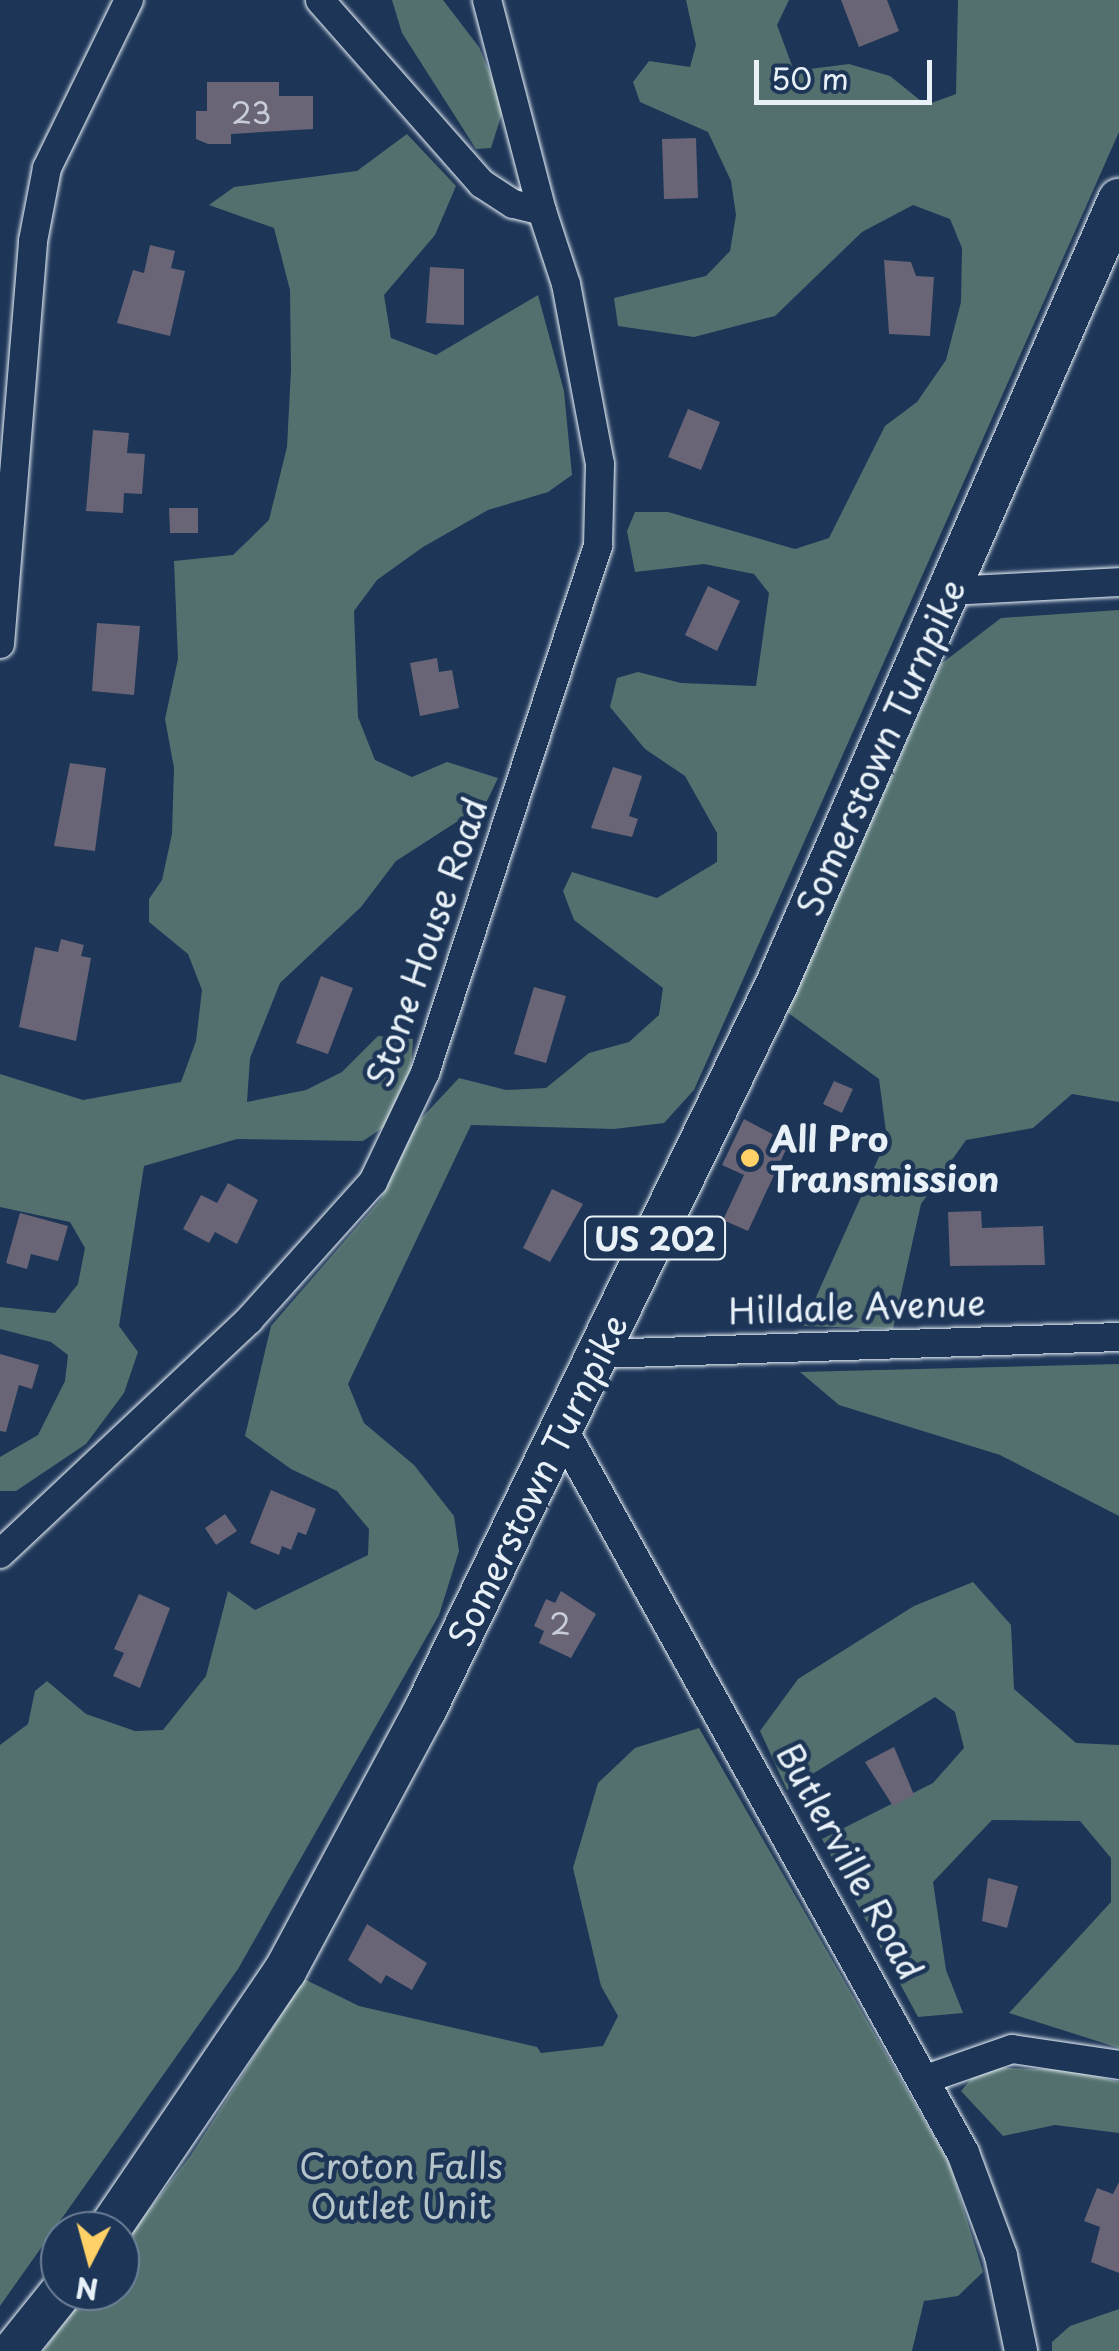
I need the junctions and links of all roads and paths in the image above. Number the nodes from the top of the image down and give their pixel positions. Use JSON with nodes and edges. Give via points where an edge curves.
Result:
{"nodes":[{"id":1,"x":129,"y":0,"type":"edge"},
{"id":2,"x":320,"y":0,"type":"edge"},
{"id":3,"x":487,"y":0,"type":"edge"},
{"id":4,"x":1119,"y":200,"type":"edge"},
{"id":5,"x":542,"y":211,"type":"junction"},
{"id":6,"x":1119,"y":582,"type":"edge"},
{"id":7,"x":948,"y":591,"type":"junction"},
{"id":8,"x":0,"y":644,"type":"edge"},
{"id":9,"x":1119,"y":1337,"type":"edge"},
{"id":10,"x":598,"y":1354,"type":"junction"},
{"id":11,"x":562,"y":1430,"type":"junction"},
{"id":12,"x":0,"y":1554,"type":"edge"},
{"id":13,"x":1119,"y":2065,"type":"edge"},
{"id":14,"x":926,"y":2079,"type":"junction"},
{"id":15,"x":122,"y":2211,"type":"edge"},
{"id":16,"x":46,"y":2311,"type":"edge"},
{"id":17,"x":14,"y":2351,"type":"edge"},
{"id":18,"x":1021,"y":2351,"type":"edge"}],
"edges":[{"from":1,"to":8,"type":"street","via":[[47,168],[34,241]]},
{"from":2,"to":5,"type":"street","via":[[482,184],[513,204]]},
{"from":3,"to":5,"type":"street","name":"Stone House Road"},
{"from":4,"to":7,"type":"main road","name":"Somerstown Turnpike","number":"US 202"},
{"from":5,"to":12,"type":"street","name":"Stone House Road","via":[[566,284],[600,464],[598,546],[425,1073],[373,1182],[296,1274]]},
{"from":6,"to":7,"type":"street"},
{"from":7,"to":10,"type":"main road","name":"Somerstown Turnpike","number":"US 202","via":[[776,986]]},
{"from":9,"to":10,"type":"street","name":"Hilldale Avenue"},
{"from":10,"to":11,"type":"main road","name":"Somerstown Turnpike","number":"US 202"},
{"from":11,"to":14,"type":"street","name":"Butlerville Road"},
{"from":11,"to":15,"type":"main road","name":"Somerstown Turnpike","number":"US 202","via":[[332,1890],[212,2084]]},
{"from":13,"to":14,"type":"street","via":[[1012,2049]]},
{"from":14,"to":18,"type":"street","name":"Butlerville Road","via":[[992,2229]]},
{"from":16,"to":17,"type":"main road"}]}
